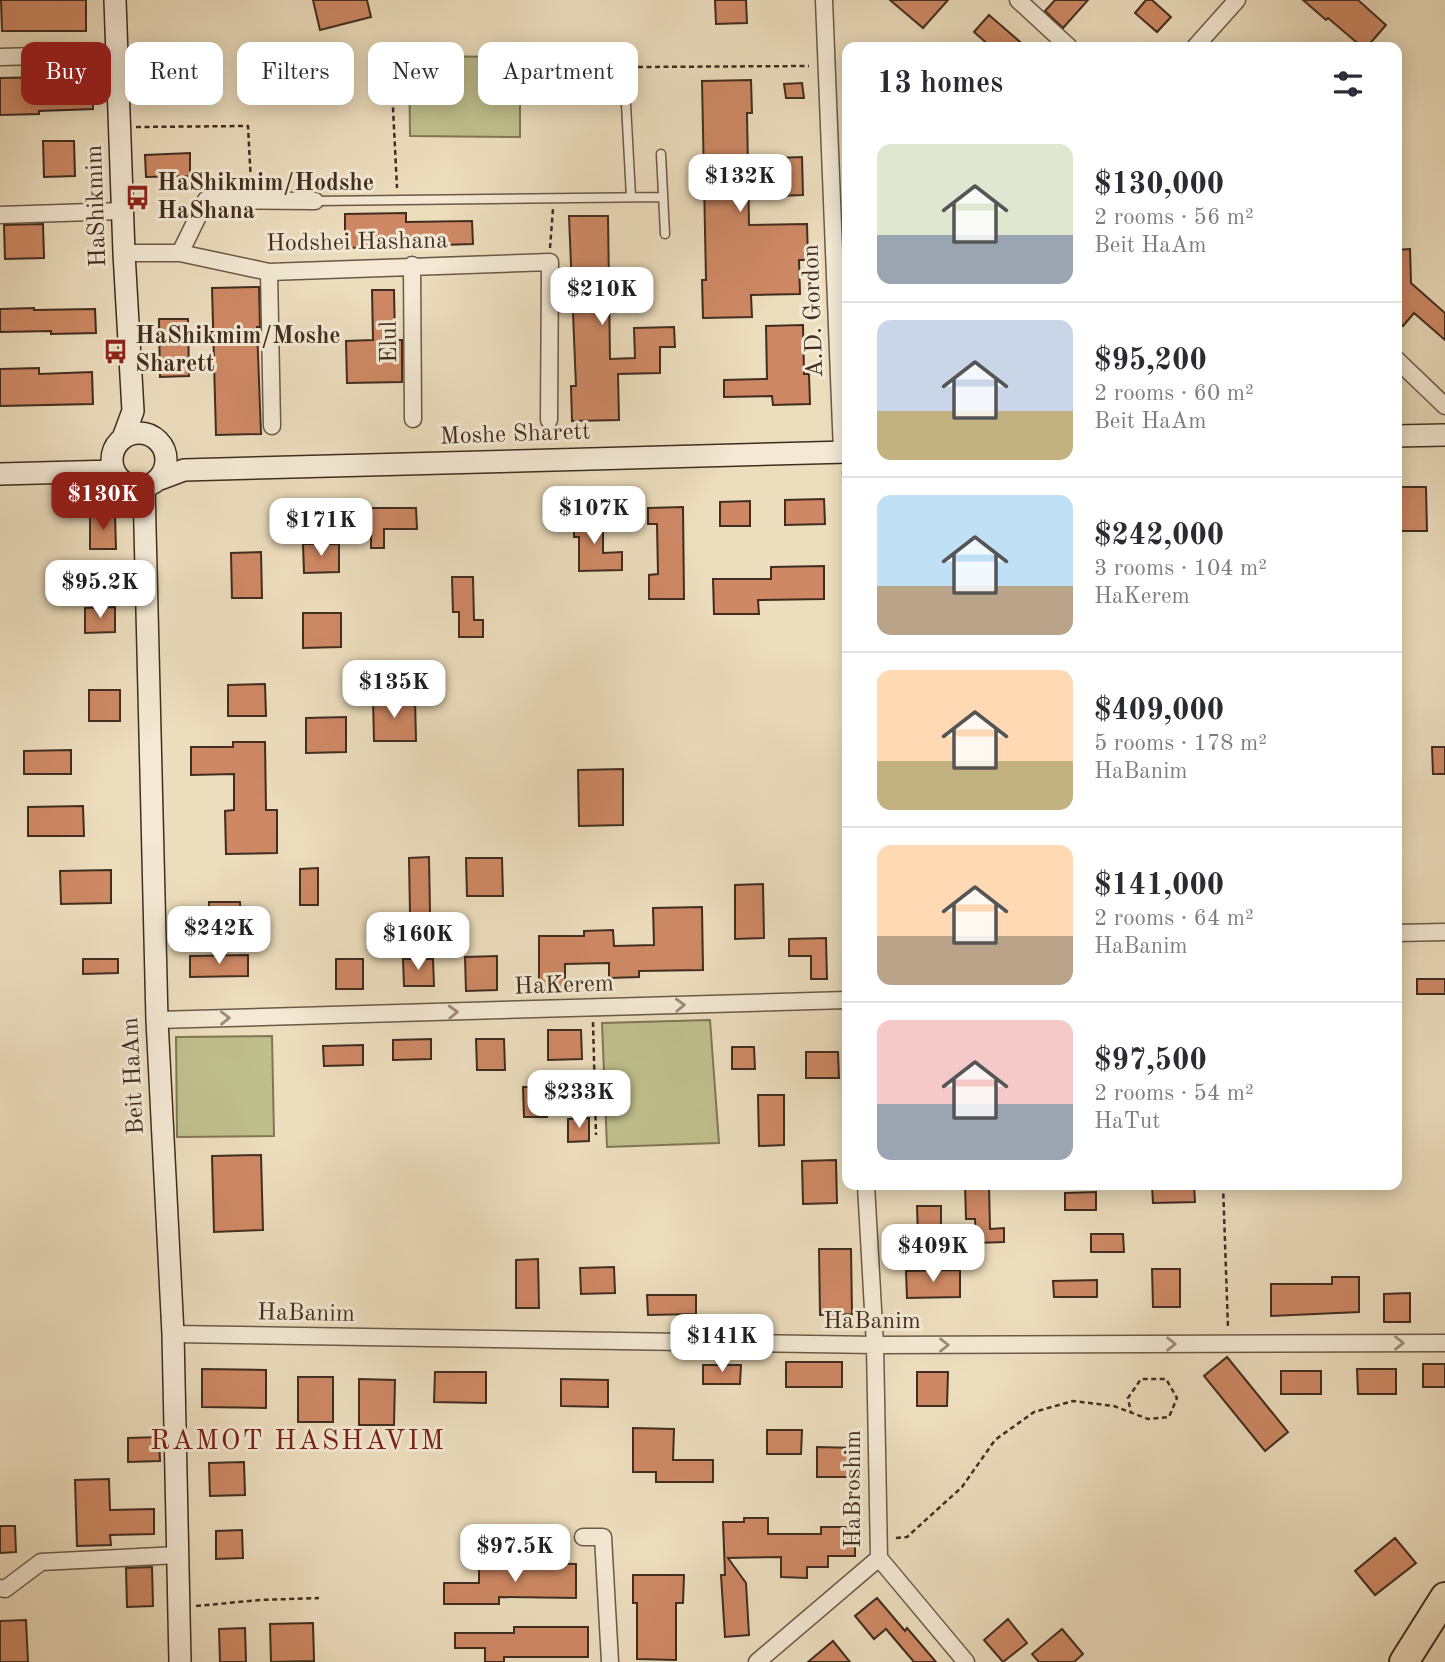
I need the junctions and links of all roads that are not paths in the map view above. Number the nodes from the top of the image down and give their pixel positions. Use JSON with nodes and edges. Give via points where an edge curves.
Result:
{"nodes":[{"id":1,"x":115,"y":0,"type":"edge"},
{"id":2,"x":824,"y":0,"type":"edge"},
{"id":3,"x":1018,"y":0,"type":"edge"},
{"id":4,"x":1237,"y":0,"type":"edge"},
{"id":5,"x":1064,"y":42,"type":"edge"},
{"id":6,"x":1199,"y":42,"type":"edge"},
{"id":7,"x":117,"y":54,"type":"junction"},
{"id":8,"x":0,"y":57,"type":"edge"},
{"id":9,"x":626,"y":105,"type":"edge"},
{"id":10,"x":661,"y":154,"type":"dead end"},
{"id":11,"x":631,"y":197,"type":"junction"},
{"id":12,"x":663,"y":197,"type":"junction"},
{"id":13,"x":315,"y":201,"type":"joint"},
{"id":14,"x":122,"y":211,"type":"junction"},
{"id":15,"x":0,"y":215,"type":"edge"},
{"id":16,"x":665,"y":234,"type":"dead end"},
{"id":17,"x":124,"y":253,"type":"junction"},
{"id":18,"x":180,"y":253,"type":"junction"},
{"id":19,"x":412,"y":265,"type":"junction"},
{"id":20,"x":269,"y":272,"type":"junction"},
{"id":21,"x":1402,"y":365,"type":"edge"},
{"id":22,"x":842,"y":386,"type":"edge"},
{"id":23,"x":1445,"y":406,"type":"edge"},
{"id":24,"x":133,"y":411,"type":"junction"},
{"id":25,"x":413,"y":419,"type":"dead end"},
{"id":26,"x":548,"y":420,"type":"dead end"},
{"id":27,"x":272,"y":426,"type":"dead end"},
{"id":28,"x":1445,"y":435,"type":"edge"},
{"id":29,"x":1402,"y":436,"type":"edge"},
{"id":30,"x":123,"y":439,"type":"junction"},
{"id":31,"x":161,"y":446,"type":"junction"},
{"id":32,"x":842,"y":450,"type":"edge"},
{"id":33,"x":184,"y":470,"type":"junction"},
{"id":34,"x":114,"y":471,"type":"junction"},
{"id":35,"x":0,"y":474,"type":"edge"},
{"id":36,"x":152,"y":483,"type":"junction"},
{"id":37,"x":1445,"y":932,"type":"edge"},
{"id":38,"x":1402,"y":933,"type":"edge"},
{"id":39,"x":842,"y":1000,"type":"edge"},
{"id":40,"x":157,"y":1020,"type":"junction"},
{"id":41,"x":866,"y":1190,"type":"edge"},
{"id":42,"x":173,"y":1334,"type":"junction"},
{"id":43,"x":1445,"y":1343,"type":"edge"},
{"id":44,"x":876,"y":1345,"type":"junction"},
{"id":45,"x":583,"y":1537,"type":"dead end"},
{"id":46,"x":178,"y":1555,"type":"junction"},
{"id":47,"x":879,"y":1558,"type":"junction"},
{"id":48,"x":0,"y":1588,"type":"edge"},
{"id":49,"x":1445,"y":1597,"type":"edge"},
{"id":50,"x":180,"y":1662,"type":"edge"},
{"id":51,"x":610,"y":1662,"type":"edge"},
{"id":52,"x":757,"y":1662,"type":"edge"},
{"id":53,"x":966,"y":1662,"type":"edge"},
{"id":54,"x":1404,"y":1662,"type":"edge"}],
"edges":[{"from":1,"to":7,"type":"street","name":"HaShikmim"},
{"from":2,"to":22,"type":"street","name":"A.D. Gordon"},
{"from":3,"to":5,"type":"street"},
{"from":4,"to":6,"type":"street"},
{"from":7,"to":8,"type":"street"},
{"from":7,"to":14,"type":"street","name":"HaShikmim"},
{"from":9,"to":11,"type":"lane"},
{"from":10,"to":12,"type":"lane"},
{"from":11,"to":12,"type":"lane"},
{"from":11,"to":13,"type":"lane"},
{"from":12,"to":16,"type":"lane"},
{"from":13,"to":18,"type":"street","via":[[206,200]]},
{"from":14,"to":15,"type":"street"},
{"from":14,"to":17,"type":"street","name":"HaShikmim"},
{"from":17,"to":18,"type":"street","name":"Hodshei Hashana"},
{"from":17,"to":24,"type":"street","name":"HaShikmim"},
{"from":18,"to":20,"type":"street","name":"Hodshei Hashana"},
{"from":19,"to":20,"type":"street","name":"Hodshei Hashana"},
{"from":19,"to":25,"type":"street","name":"Elul"},
{"from":19,"to":26,"type":"street","name":"Hodshei Hashana","via":[[550,262]]},
{"from":20,"to":27,"type":"street"},
{"from":21,"to":23,"type":"street"},
{"from":24,"to":30,"type":"street","name":"HaShikmim"},
{"from":24,"to":31,"type":"street"},
{"from":28,"to":29,"type":"street"},
{"from":30,"to":31,"type":"street","via":[[140,433]]},
{"from":30,"to":34,"type":"street","via":[[113,453]]},
{"from":31,"to":33,"type":"street"},
{"from":31,"to":36,"type":"street","via":[[167,463]]},
{"from":32,"to":33,"type":"street","name":"Moshe Sharett"},
{"from":33,"to":36,"type":"street","name":"Moshe Sharett"},
{"from":34,"to":35,"type":"street"},
{"from":34,"to":36,"type":"street","via":[[126,484]]},
{"from":36,"to":40,"type":"street","name":"Beit HaAm"},
{"from":37,"to":38,"type":"street"},
{"from":40,"to":39,"type":"street","name":"HaKerem","one_way":true},
{"from":40,"to":42,"type":"street","name":"Beit HaAm"},
{"from":41,"to":44,"type":"street","name":"HaBroshim"},
{"from":42,"to":44,"type":"street","name":"HaBanim"},
{"from":42,"to":46,"type":"street","name":"Beit HaAm"},
{"from":44,"to":43,"type":"street","name":"HaBanim","one_way":true},
{"from":44,"to":47,"type":"street","name":"HaBroshim"},
{"from":45,"to":51,"type":"street","via":[[603,1537]]},
{"from":46,"to":48,"type":"street","via":[[41,1562]]},
{"from":46,"to":50,"type":"street","name":"Beit HaAm"},
{"from":47,"to":52,"type":"street","name":"HaBroshim"},
{"from":47,"to":53,"type":"street"},
{"from":49,"to":54,"type":"highway"}]}
